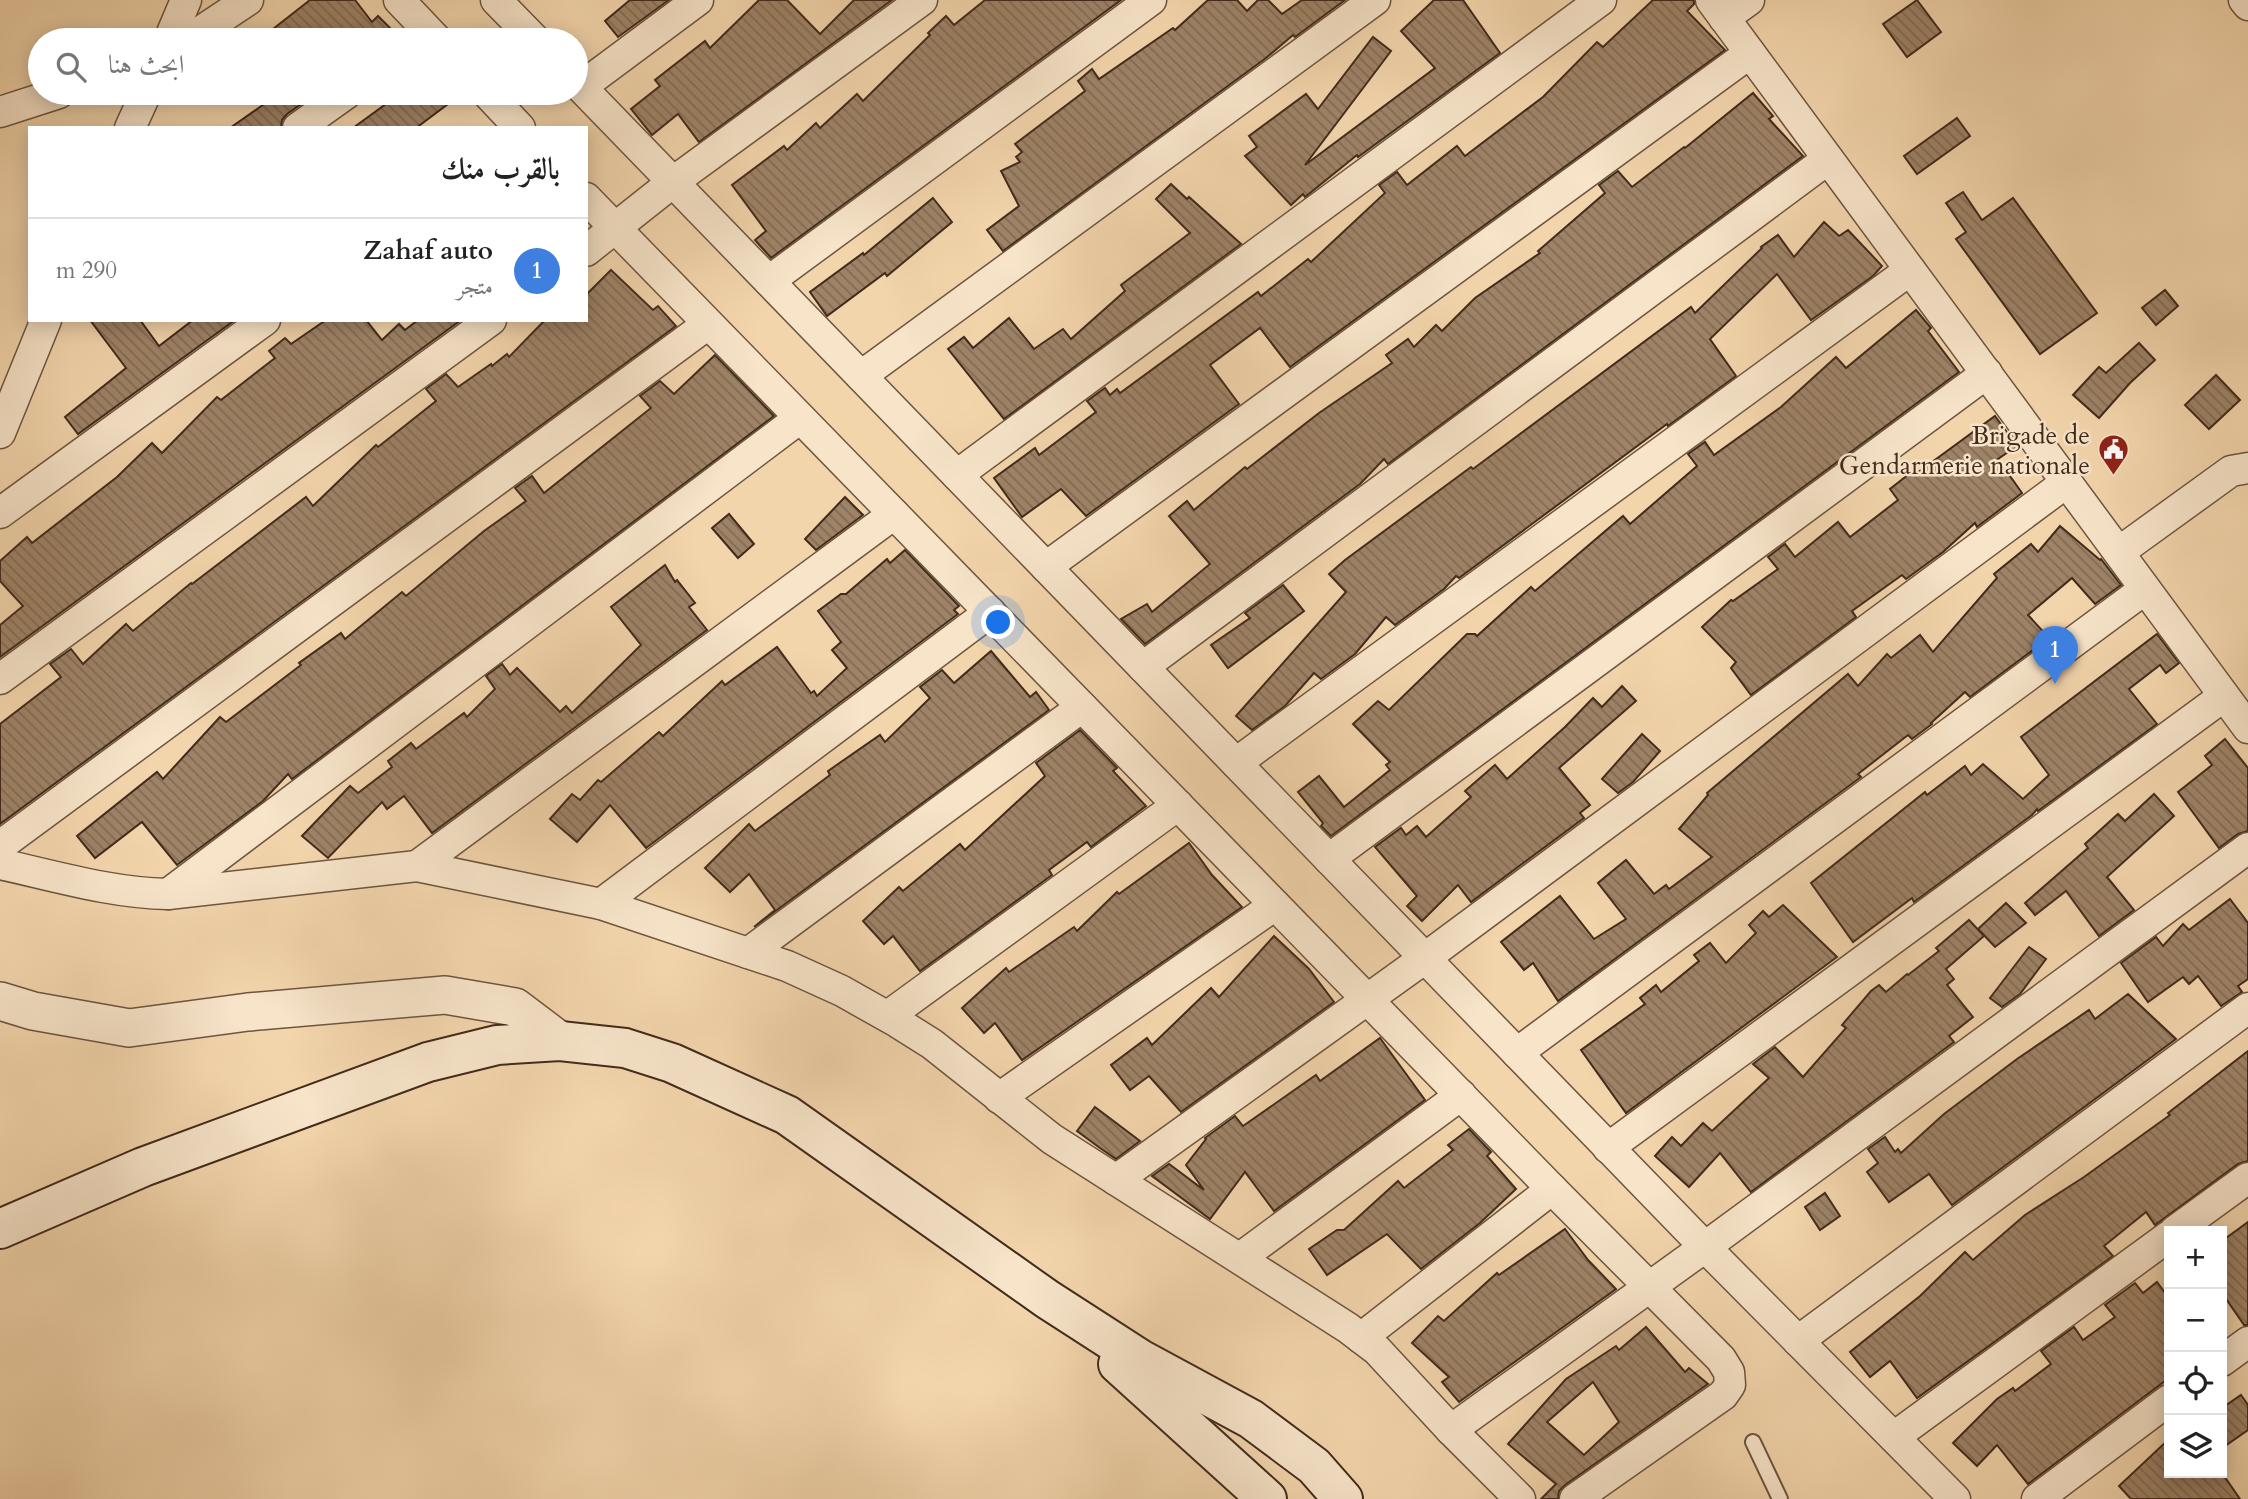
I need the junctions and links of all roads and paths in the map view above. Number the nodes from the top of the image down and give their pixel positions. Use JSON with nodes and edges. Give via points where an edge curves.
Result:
{"nodes":[{"id":1,"x":186,"y":0,"type":"edge"},
{"id":2,"x":248,"y":0,"type":"edge"},
{"id":3,"x":400,"y":0,"type":"edge"},
{"id":4,"x":496,"y":0,"type":"edge"},
{"id":5,"x":698,"y":0,"type":"edge"},
{"id":6,"x":922,"y":0,"type":"edge"},
{"id":7,"x":1151,"y":0,"type":"edge"},
{"id":8,"x":1375,"y":0,"type":"edge"},
{"id":9,"x":1601,"y":0,"type":"edge"},
{"id":10,"x":1749,"y":0,"type":"edge"},
{"id":11,"x":2244,"y":0,"type":"edge"},
{"id":12,"x":2248,"y":5,"type":"edge"},
{"id":13,"x":1718,"y":9,"type":"edge"},
{"id":14,"x":174,"y":28,"type":"edge"},
{"id":15,"x":206,"y":28,"type":"edge"},
{"id":16,"x":421,"y":28,"type":"edge"},
{"id":17,"x":523,"y":28,"type":"edge"},
{"id":18,"x":1750,"y":53,"type":"junction"},
{"id":19,"x":588,"y":78,"type":"edge"},
{"id":20,"x":588,"y":95,"type":"edge"},
{"id":21,"x":28,"y":103,"type":"edge"},
{"id":22,"x":141,"y":105,"type":"edge"},
{"id":23,"x":330,"y":105,"type":"edge"},
{"id":24,"x":498,"y":105,"type":"edge"},
{"id":25,"x":0,"y":112,"type":"edge"},
{"id":26,"x":131,"y":126,"type":"edge"},
{"id":27,"x":301,"y":126,"type":"edge"},
{"id":28,"x":518,"y":126,"type":"edge"},
{"id":29,"x":1828,"y":159,"type":"junction"},
{"id":30,"x":673,"y":182,"type":"junction"},
{"id":31,"x":588,"y":200,"type":"edge"},
{"id":32,"x":616,"y":229,"type":"junction"},
{"id":33,"x":588,"y":250,"type":"edge"},
{"id":34,"x":1910,"y":270,"type":"junction"},
{"id":35,"x":769,"y":281,"type":"junction"},
{"id":36,"x":45,"y":322,"type":"edge"},
{"id":37,"x":262,"y":322,"type":"edge"},
{"id":38,"x":488,"y":322,"type":"edge"},
{"id":39,"x":708,"y":324,"type":"junction"},
{"id":40,"x":1987,"y":373,"type":"junction"},
{"id":41,"x":861,"y":376,"type":"junction"},
{"id":42,"x":800,"y":418,"type":"junction"},
{"id":43,"x":0,"y":433,"type":"edge"},
{"id":44,"x":2248,"y":468,"type":"edge"},
{"id":45,"x":957,"y":475,"type":"junction"},
{"id":46,"x":2067,"y":482,"type":"junction"},
{"id":47,"x":0,"y":513,"type":"edge"},
{"id":48,"x":894,"y":514,"type":"junction"},
{"id":49,"x":2119,"y":552,"type":"junction"},
{"id":50,"x":1046,"y":567,"type":"junction"},
{"id":51,"x":2146,"y":589,"type":"junction"},
{"id":52,"x":990,"y":612,"type":"junction"},
{"id":53,"x":1143,"y":667,"type":"junction"},
{"id":54,"x":0,"y":679,"type":"edge"},
{"id":55,"x":2224,"y":696,"type":"junction"},
{"id":56,"x":1082,"y":707,"type":"junction"},
{"id":57,"x":2248,"y":728,"type":"edge"},
{"id":58,"x":1236,"y":763,"type":"junction"},
{"id":59,"x":1178,"y":805,"type":"junction"},
{"id":60,"x":0,"y":846,"type":"edge"},
{"id":61,"x":2248,"y":848,"type":"edge"},
{"id":62,"x":1329,"y":859,"type":"junction"},
{"id":63,"x":0,"y":864,"type":"edge"},
{"id":64,"x":417,"y":866,"type":"junction"},
{"id":65,"x":167,"y":894,"type":"junction"},
{"id":66,"x":601,"y":904,"type":"junction"},
{"id":67,"x":1275,"y":905,"type":"junction"},
{"id":68,"x":748,"y":953,"type":"junction"},
{"id":69,"x":1425,"y":958,"type":"junction"},
{"id":70,"x":1367,"y":999,"type":"junction"},
{"id":71,"x":0,"y":1001,"type":"edge"},
{"id":72,"x":2248,"y":1008,"type":"edge"},
{"id":73,"x":888,"y":1016,"type":"junction"},
{"id":74,"x":560,"y":1041,"type":"junction"},
{"id":75,"x":1517,"y":1053,"type":"junction"},
{"id":76,"x":1461,"y":1095,"type":"junction"},
{"id":77,"x":999,"y":1098,"type":"junction"},
{"id":78,"x":1608,"y":1148,"type":"junction"},
{"id":79,"x":2248,"y":1178,"type":"edge"},
{"id":80,"x":1116,"y":1180,"type":"junction"},
{"id":81,"x":1552,"y":1189,"type":"junction"},
{"id":82,"x":2182,"y":1226,"type":"edge"},
{"id":83,"x":0,"y":1229,"type":"edge"},
{"id":84,"x":2164,"y":1240,"type":"edge"},
{"id":85,"x":1705,"y":1247,"type":"junction"},
{"id":86,"x":1240,"y":1258,"type":"junction"},
{"id":87,"x":1648,"y":1287,"type":"junction"},
{"id":88,"x":1047,"y":1299,"type":"junction"},
{"id":89,"x":1361,"y":1338,"type":"junction"},
{"id":90,"x":1798,"y":1341,"type":"junction"},
{"id":91,"x":2248,"y":1342,"type":"edge"},
{"id":92,"x":2227,"y":1358,"type":"edge"},
{"id":93,"x":2164,"y":1405,"type":"edge"},
{"id":94,"x":1451,"y":1430,"type":"junction"},
{"id":95,"x":1894,"y":1437,"type":"junction"},
{"id":96,"x":1753,"y":1442,"type":"dead end"},
{"id":97,"x":1267,"y":1499,"type":"edge"},
{"id":98,"x":1343,"y":1499,"type":"edge"},
{"id":99,"x":1520,"y":1499,"type":"edge"},
{"id":100,"x":1575,"y":1499,"type":"edge"},
{"id":101,"x":1780,"y":1499,"type":"edge"},
{"id":102,"x":1955,"y":1499,"type":"edge"},
{"id":103,"x":2037,"y":1499,"type":"edge"}],
"edges":[{"from":1,"to":14,"type":"street"},
{"from":2,"to":15,"type":"street"},
{"from":3,"to":16,"type":"street"},
{"from":4,"to":17,"type":"street"},
{"from":5,"to":19,"type":"street"},
{"from":6,"to":30,"type":"street"},
{"from":7,"to":35,"type":"street"},
{"from":8,"to":41,"type":"street"},
{"from":9,"to":45,"type":"street"},
{"from":10,"to":13,"type":"street"},
{"from":11,"to":12,"type":"street"},
{"from":13,"to":18,"type":"street"},
{"from":18,"to":29,"type":"street"},
{"from":18,"to":50,"type":"street"},
{"from":20,"to":30,"type":"street"},
{"from":21,"to":25,"type":"street"},
{"from":22,"to":26,"type":"street"},
{"from":23,"to":27,"type":"street"},
{"from":24,"to":28,"type":"street"},
{"from":29,"to":34,"type":"street"},
{"from":29,"to":53,"type":"street"},
{"from":30,"to":32,"type":"street"},
{"from":30,"to":35,"type":"street"},
{"from":31,"to":32,"type":"street"},
{"from":32,"to":33,"type":"street"},
{"from":32,"to":39,"type":"street"},
{"from":34,"to":40,"type":"street"},
{"from":34,"to":58,"type":"street"},
{"from":35,"to":41,"type":"street"},
{"from":36,"to":43,"type":"street"},
{"from":37,"to":47,"type":"street"},
{"from":38,"to":54,"type":"street"},
{"from":39,"to":42,"type":"street"},
{"from":39,"to":60,"type":"street"},
{"from":40,"to":46,"type":"street"},
{"from":40,"to":62,"type":"street"},
{"from":41,"to":45,"type":"street"},
{"from":42,"to":48,"type":"street"},
{"from":42,"to":65,"type":"street"},
{"from":44,"to":49,"type":"street","via":[[2231,471]]},
{"from":45,"to":50,"type":"street"},
{"from":46,"to":49,"type":"street"},
{"from":46,"to":69,"type":"street"},
{"from":48,"to":52,"type":"street"},
{"from":48,"to":64,"type":"street"},
{"from":49,"to":51,"type":"street"},
{"from":50,"to":53,"type":"street"},
{"from":51,"to":55,"type":"street"},
{"from":51,"to":75,"type":"street"},
{"from":52,"to":56,"type":"street"},
{"from":52,"to":66,"type":"street"},
{"from":53,"to":58,"type":"street"},
{"from":55,"to":57,"type":"street"},
{"from":55,"to":78,"type":"street"},
{"from":56,"to":59,"type":"street"},
{"from":56,"to":68,"type":"street"},
{"from":58,"to":62,"type":"street"},
{"from":59,"to":67,"type":"street"},
{"from":59,"to":73,"type":"street"},
{"from":61,"to":85,"type":"street"},
{"from":62,"to":69,"type":"street"},
{"from":63,"to":65,"type":"street","via":[[144,894]]},
{"from":64,"to":65,"type":"street"},
{"from":64,"to":66,"type":"street"},
{"from":66,"to":68,"type":"street"},
{"from":67,"to":70,"type":"street"},
{"from":67,"to":77,"type":"street"},
{"from":68,"to":73,"type":"street","via":[[787,966]]},
{"from":69,"to":70,"type":"street"},
{"from":69,"to":75,"type":"street"},
{"from":70,"to":76,"type":"street"},
{"from":70,"to":80,"type":"street"},
{"from":71,"to":74,"type":"street","via":[[129,1028],[248,1012],[445,995],[515,1007]]},
{"from":72,"to":90,"type":"street"},
{"from":73,"to":77,"type":"street","via":[[932,1044]]},
{"from":74,"to":83,"type":"main road","via":[[497,1045],[428,1062],[143,1167]]},
{"from":74,"to":88,"type":"main road","via":[[625,1048],[671,1063],[787,1115]]},
{"from":75,"to":78,"type":"street"},
{"from":76,"to":81,"type":"street"},
{"from":76,"to":86,"type":"street"},
{"from":77,"to":80,"type":"street"},
{"from":78,"to":85,"type":"street"},
{"from":79,"to":82,"type":"street"},
{"from":80,"to":86,"type":"street"},
{"from":81,"to":87,"type":"street"},
{"from":81,"to":89,"type":"street"},
{"from":84,"to":95,"type":"street"},
{"from":85,"to":87,"type":"street"},
{"from":85,"to":90,"type":"street"},
{"from":86,"to":89,"type":"street"},
{"from":87,"to":94,"type":"street"},
{"from":87,"to":100,"type":"street","via":[[1721,1359],[1730,1385],[1723,1395]]},
{"from":88,"to":97,"type":"main road"},
{"from":88,"to":98,"type":"main road","via":[[1140,1359],[1251,1419],[1314,1466]]},
{"from":89,"to":94,"type":"street"},
{"from":90,"to":95,"type":"street"},
{"from":91,"to":92,"type":"street"},
{"from":93,"to":103,"type":"street"},
{"from":94,"to":99,"type":"street"},
{"from":95,"to":102,"type":"street"},
{"from":96,"to":101,"type":"lane"}]}
